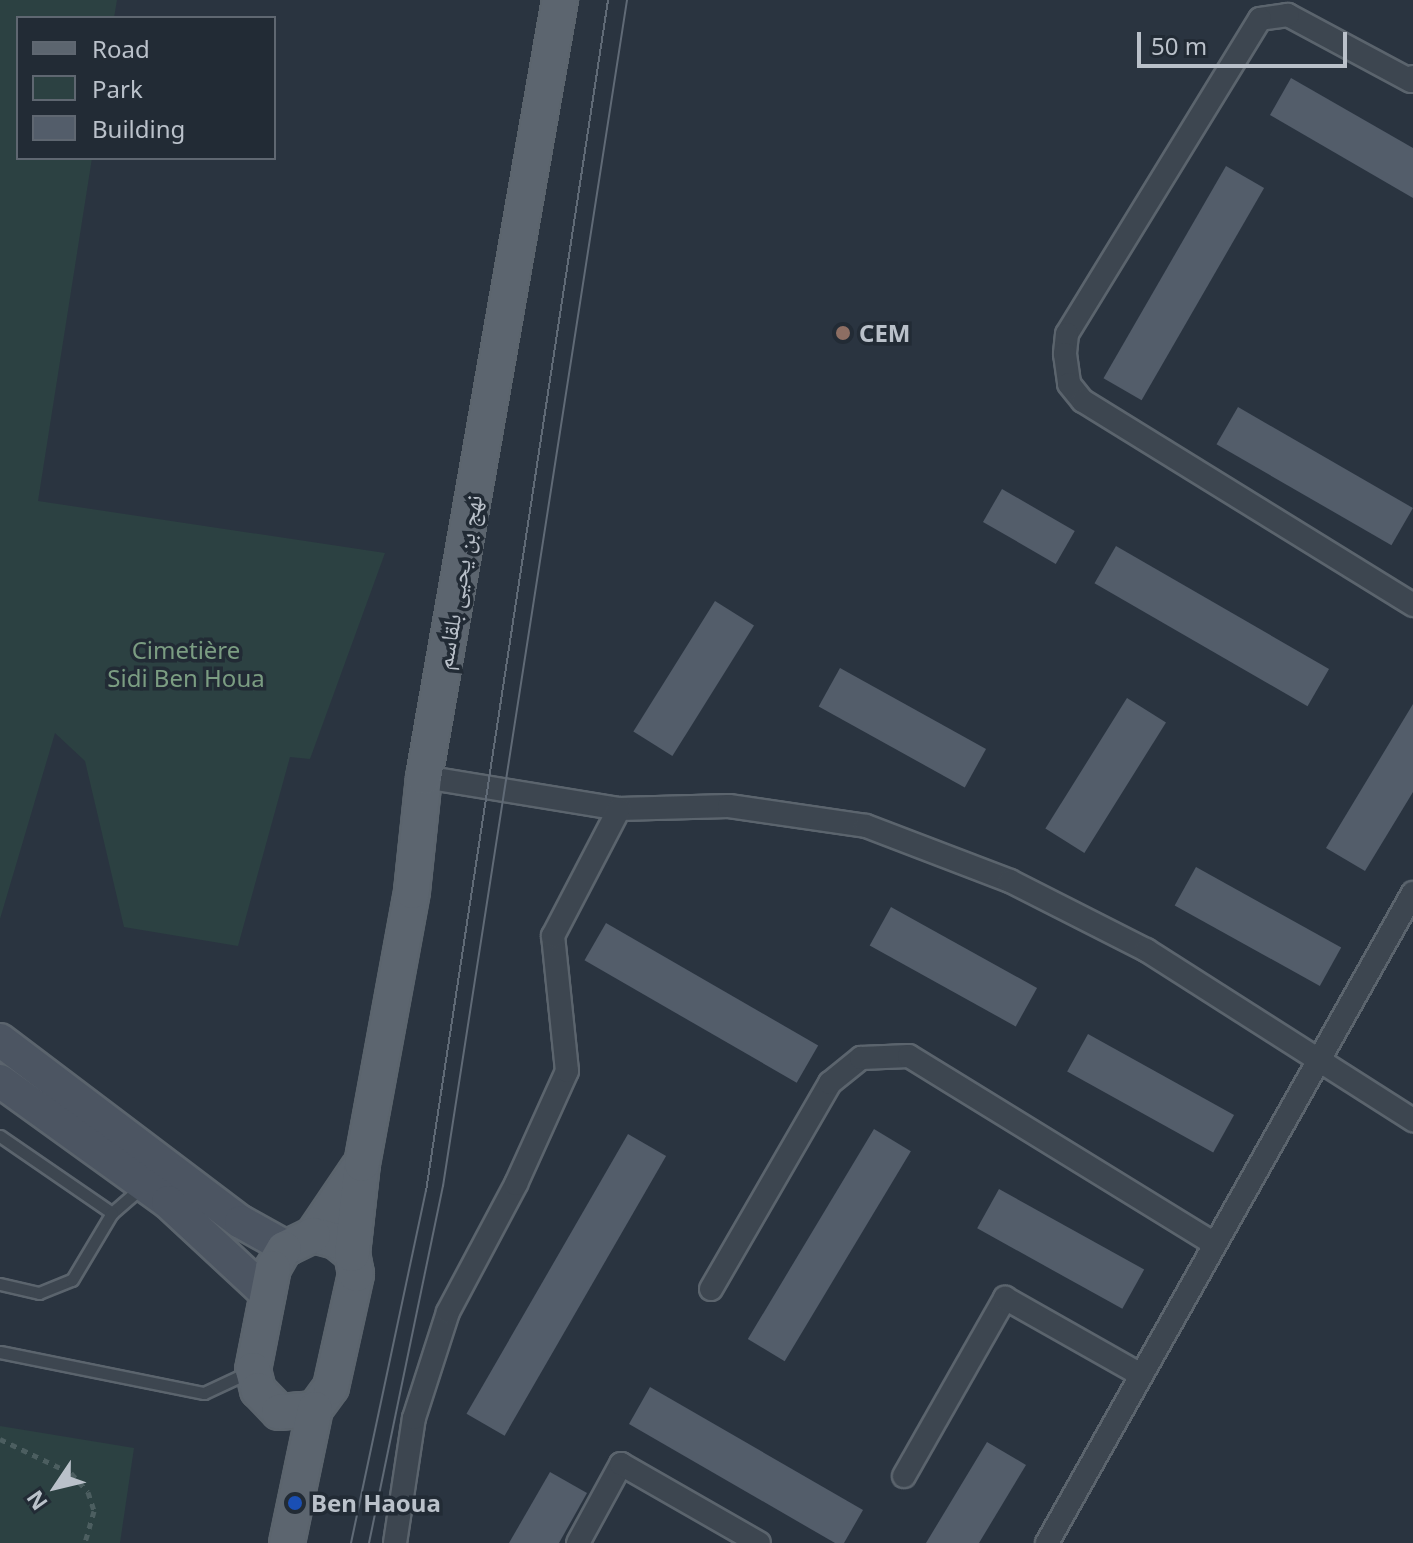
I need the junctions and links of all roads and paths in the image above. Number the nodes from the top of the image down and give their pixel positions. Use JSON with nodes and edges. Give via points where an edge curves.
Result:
{"nodes":[{"id":1,"x":560,"y":0,"type":"edge"},
{"id":2,"x":1412,"y":80,"type":"edge"},
{"id":3,"x":1413,"y":605,"type":"edge"},
{"id":4,"x":424,"y":777,"type":"junction"},
{"id":5,"x":619,"y":809,"type":"junction"},
{"id":6,"x":1413,"y":893,"type":"edge"},
{"id":7,"x":0,"y":1040,"type":"edge"},
{"id":8,"x":1318,"y":1061,"type":"junction"},
{"id":9,"x":0,"y":1081,"type":"edge"},
{"id":10,"x":1413,"y":1120,"type":"edge"},
{"id":11,"x":0,"y":1136,"type":"edge"},
{"id":12,"x":362,"y":1164,"type":"junction"},
{"id":13,"x":144,"y":1186,"type":"junction"},
{"id":14,"x":112,"y":1213,"type":"junction"},
{"id":15,"x":300,"y":1241,"type":"junction"},
{"id":16,"x":1215,"y":1244,"type":"junction"},
{"id":17,"x":352,"y":1254,"type":"junction"},
{"id":18,"x":0,"y":1284,"type":"edge"},
{"id":19,"x":711,"y":1289,"type":"dead end"},
{"id":20,"x":268,"y":1295,"type":"junction"},
{"id":21,"x":0,"y":1352,"type":"edge"},
{"id":22,"x":253,"y":1370,"type":"junction"},
{"id":23,"x":1141,"y":1375,"type":"junction"},
{"id":24,"x":267,"y":1404,"type":"junction"},
{"id":25,"x":315,"y":1409,"type":"junction"},
{"id":26,"x":0,"y":1439,"type":"edge"},
{"id":27,"x":300,"y":1476,"type":"junction"},
{"id":28,"x":904,"y":1476,"type":"dead end"},
{"id":29,"x":85,"y":1543,"type":"edge"},
{"id":30,"x":287,"y":1543,"type":"edge"},
{"id":31,"x":395,"y":1543,"type":"edge"},
{"id":32,"x":578,"y":1543,"type":"edge"},
{"id":33,"x":759,"y":1543,"type":"edge"},
{"id":34,"x":1047,"y":1543,"type":"edge"}],
"edges":[{"from":1,"to":4,"type":"main road","name":"نهج بن يحيى بلقاسم"},
{"from":2,"to":3,"type":"street","via":[[1288,15],[1260,19],[1067,334],[1065,354],[1069,384],[1083,401]]},
{"from":4,"to":5,"type":"street"},
{"from":4,"to":12,"type":"main road","name":"نهج بن يحيى بلقاسم","via":[[412,891]]},
{"from":5,"to":8,"type":"street","via":[[729,806],[866,826],[1010,881],[1146,950]]},
{"from":5,"to":31,"type":"street","via":[[553,936],[567,1071],[516,1184],[448,1312],[414,1418]]},
{"from":6,"to":8,"type":"street"},
{"from":7,"to":15,"type":"main road","via":[[241,1222]]},
{"from":8,"to":10,"type":"street"},
{"from":8,"to":16,"type":"street"},
{"from":9,"to":13,"type":"main road"},
{"from":11,"to":14,"type":"lane"},
{"from":12,"to":15,"type":"main road","name":"نهج بن يحيى بلقاسم"},
{"from":12,"to":17,"type":"main road","name":"نهج بن يحيى بلقاسم"},
{"from":13,"to":14,"type":"lane"},
{"from":13,"to":20,"type":"main road"},
{"from":14,"to":18,"type":"lane","via":[[65,1284],[39,1293]]},
{"from":15,"to":17,"type":"main road","via":[[336,1241]]},
{"from":15,"to":20,"type":"main road","name":"نهج بن يحيى بلقاسم","via":[[273,1268]]},
{"from":16,"to":19,"type":"street","via":[[909,1056],[861,1058],[830,1083]]},
{"from":16,"to":23,"type":"street"},
{"from":17,"to":25,"type":"main road","name":"نهج بن يحيى بلقاسم","via":[[356,1274],[331,1387]]},
{"from":20,"to":22,"type":"main road","name":"نهج بن يحيى بلقاسم"},
{"from":21,"to":22,"type":"lane","via":[[204,1393]]},
{"from":22,"to":24,"type":"main road"},
{"from":23,"to":28,"type":"street","via":[[1005,1298]]},
{"from":23,"to":34,"type":"street"},
{"from":24,"to":25,"type":"main road","via":[[293,1414]]},
{"from":24,"to":27,"type":"main road"},
{"from":25,"to":27,"type":"main road"},
{"from":26,"to":29,"type":"path","via":[[71,1473],[88,1492],[94,1511]]},
{"from":27,"to":30,"type":"main road"},
{"from":32,"to":33,"type":"street","via":[[621,1464]]}]}
